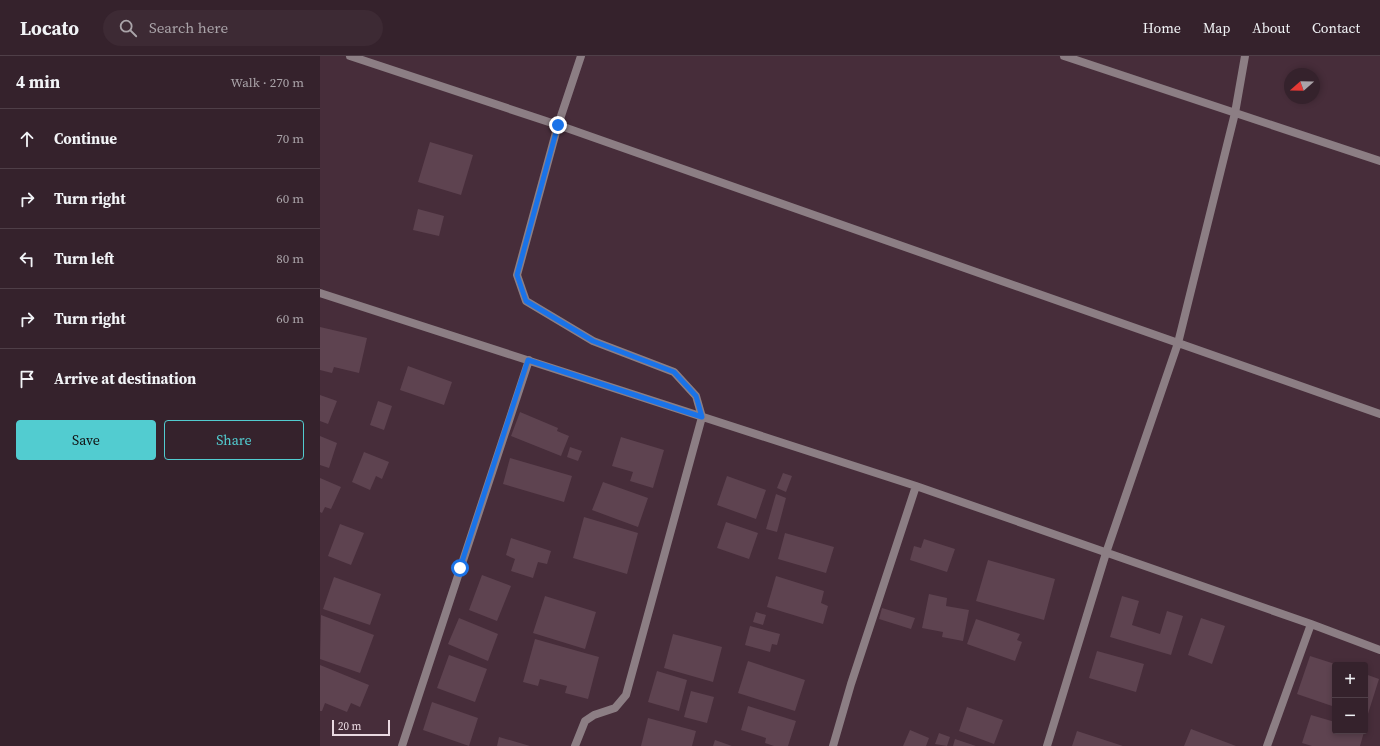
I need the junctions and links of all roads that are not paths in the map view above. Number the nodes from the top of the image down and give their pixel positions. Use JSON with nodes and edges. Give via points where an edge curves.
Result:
{"nodes":[{"id":1,"x":581,"y":56,"type":"edge"},
{"id":2,"x":1064,"y":56,"type":"edge"},
{"id":3,"x":1245,"y":56,"type":"edge"},
{"id":4,"x":354,"y":57,"type":"edge"},
{"id":5,"x":1235,"y":113,"type":"junction"},
{"id":6,"x":558,"y":125,"type":"junction"},
{"id":7,"x":1380,"y":161,"type":"edge"},
{"id":8,"x":320,"y":293,"type":"edge"},
{"id":9,"x":1178,"y":343,"type":"junction"},
{"id":10,"x":528,"y":360,"type":"junction"},
{"id":11,"x":1380,"y":414,"type":"edge"},
{"id":12,"x":702,"y":417,"type":"junction"},
{"id":13,"x":916,"y":486,"type":"junction"},
{"id":14,"x":1106,"y":553,"type":"junction"},
{"id":15,"x":1311,"y":624,"type":"junction"},
{"id":16,"x":1380,"y":650,"type":"edge"},
{"id":17,"x":402,"y":746,"type":"edge"},
{"id":18,"x":575,"y":746,"type":"edge"},
{"id":19,"x":833,"y":746,"type":"edge"},
{"id":20,"x":1047,"y":746,"type":"edge"},
{"id":21,"x":1268,"y":746,"type":"edge"}],
"edges":[{"from":1,"to":6,"type":"street"},
{"from":2,"to":5,"type":"street"},
{"from":3,"to":5,"type":"street"},
{"from":4,"to":6,"type":"street"},
{"from":5,"to":7,"type":"street"},
{"from":5,"to":9,"type":"street"},
{"from":6,"to":9,"type":"street"},
{"from":6,"to":12,"type":"street","via":[[517,275],[526,301],[593,341],[674,372],[696,396]]},
{"from":8,"to":10,"type":"street"},
{"from":9,"to":11,"type":"street"},
{"from":9,"to":14,"type":"street"},
{"from":10,"to":12,"type":"street"},
{"from":10,"to":17,"type":"street"},
{"from":12,"to":13,"type":"street"},
{"from":12,"to":18,"type":"street","via":[[626,695],[615,708],[594,715],[585,722]]},
{"from":13,"to":14,"type":"street"},
{"from":13,"to":19,"type":"street"},
{"from":14,"to":15,"type":"street"},
{"from":14,"to":20,"type":"street"},
{"from":15,"to":16,"type":"street"},
{"from":15,"to":21,"type":"street"}]}
